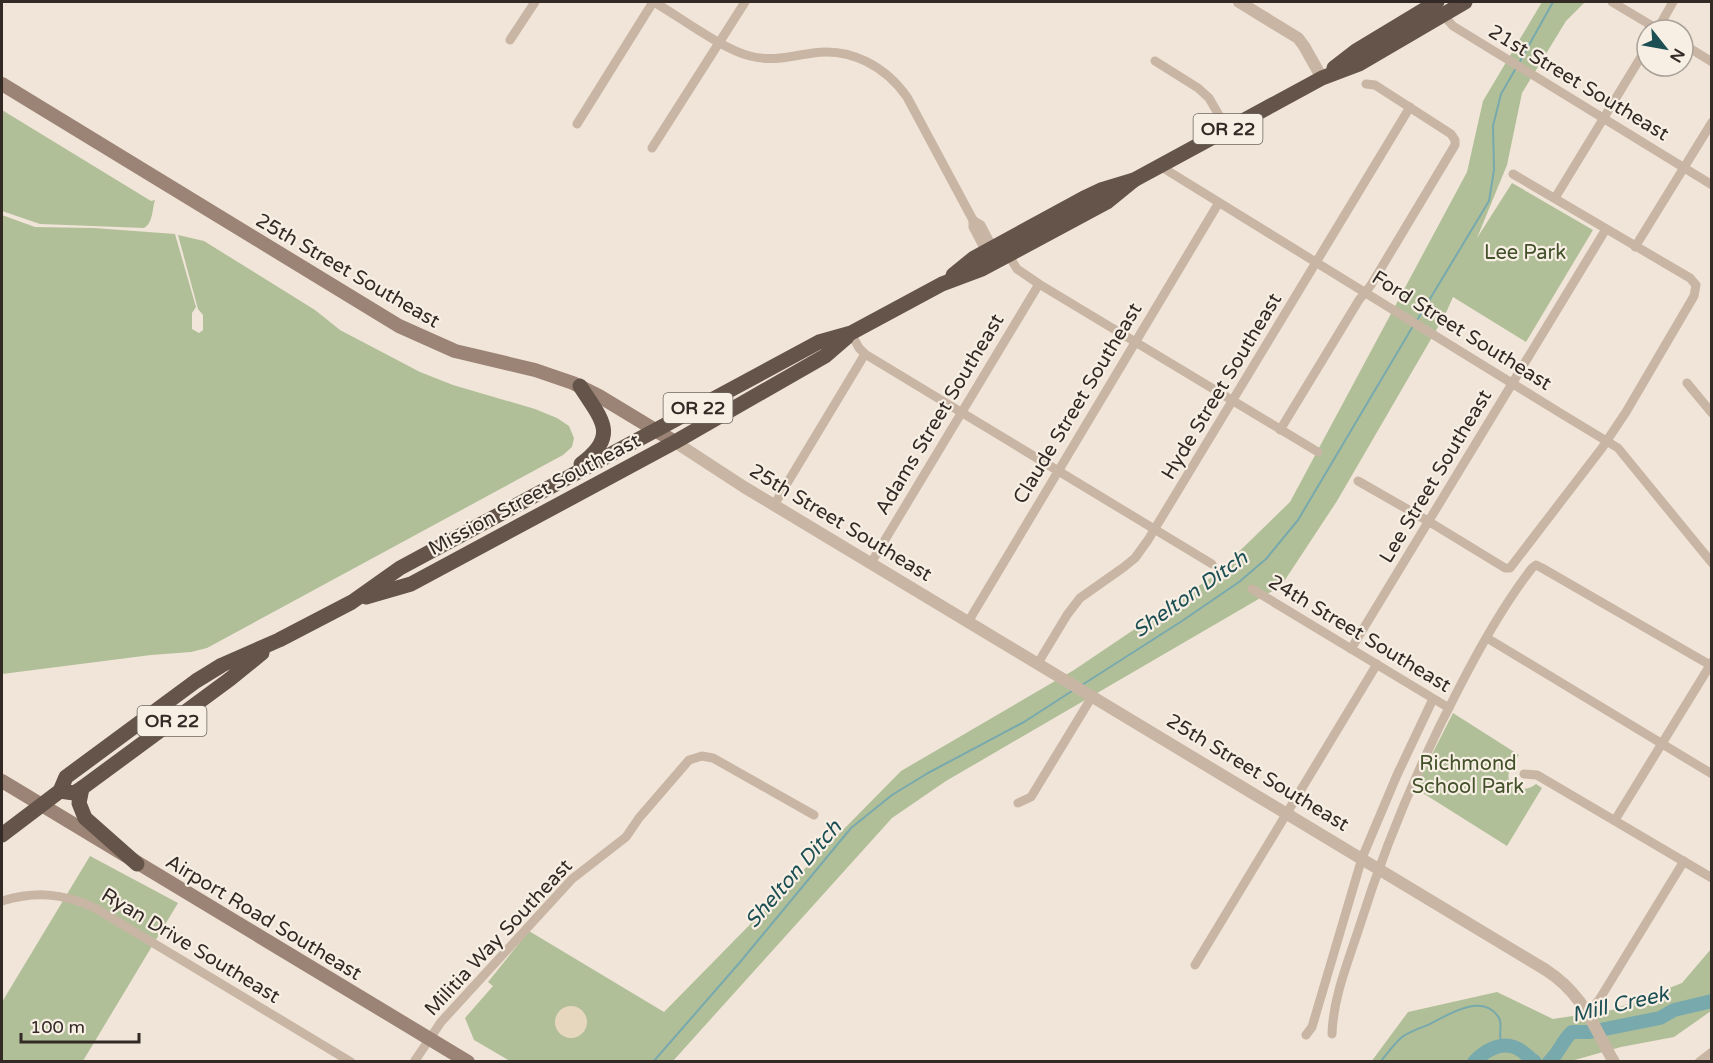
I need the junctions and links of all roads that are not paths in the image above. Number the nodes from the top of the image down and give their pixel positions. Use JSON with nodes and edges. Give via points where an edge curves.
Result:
{"nodes":[{"id":1,"x":535,"y":2,"type":"edge"},
{"id":2,"x":654,"y":2,"type":"edge"},
{"id":3,"x":745,"y":2,"type":"edge"},
{"id":4,"x":1239,"y":2,"type":"edge"},
{"id":5,"x":1465,"y":2,"type":"edge"},
{"id":6,"x":1612,"y":2,"type":"edge"},
{"id":7,"x":1673,"y":2,"type":"edge"},
{"id":8,"x":1438,"y":7,"type":"edge"},
{"id":9,"x":1638,"y":18,"type":"edge"},
{"id":10,"x":1664,"y":18,"type":"edge"},
{"id":11,"x":510,"y":40,"type":"dead end"},
{"id":12,"x":719,"y":42,"type":"junction"},
{"id":13,"x":1695,"y":51,"type":"edge"},
{"id":14,"x":1155,"y":61,"type":"dead end"},
{"id":15,"x":1712,"y":62,"type":"edge"},
{"id":16,"x":1635,"y":66,"type":"edge"},
{"id":17,"x":1322,"y":78,"type":"junction"},
{"id":18,"x":2,"y":84,"type":"edge"},
{"id":19,"x":1366,"y":84,"type":"dead end"},
{"id":20,"x":1410,"y":107,"type":"junction"},
{"id":21,"x":1603,"y":118,"type":"junction"},
{"id":22,"x":1712,"y":122,"type":"edge"},
{"id":23,"x":577,"y":124,"type":"dead end"},
{"id":24,"x":1227,"y":129,"type":"junction"},
{"id":25,"x":652,"y":148,"type":"dead end"},
{"id":26,"x":1160,"y":166,"type":"junction"},
{"id":27,"x":1684,"y":167,"type":"junction"},
{"id":28,"x":1513,"y":174,"type":"dead end"},
{"id":29,"x":1134,"y":180,"type":"junction"},
{"id":30,"x":1712,"y":185,"type":"edge"},
{"id":31,"x":1555,"y":198,"type":"junction"},
{"id":32,"x":1218,"y":204,"type":"junction"},
{"id":33,"x":1035,"y":226,"type":"junction"},
{"id":34,"x":1606,"y":229,"type":"junction"},
{"id":35,"x":1635,"y":247,"type":"junction"},
{"id":36,"x":989,"y":250,"type":"junction"},
{"id":37,"x":1009,"y":256,"type":"junction"},
{"id":38,"x":1316,"y":262,"type":"junction"},
{"id":39,"x":942,"y":284,"type":"junction"},
{"id":40,"x":1039,"y":284,"type":"junction"},
{"id":41,"x":1365,"y":292,"type":"junction"},
{"id":42,"x":851,"y":333,"type":"junction"},
{"id":43,"x":1135,"y":342,"type":"junction"},
{"id":44,"x":865,"y":354,"type":"junction"},
{"id":45,"x":1513,"y":383,"type":"junction"},
{"id":46,"x":1687,"y":383,"type":"dead end"},
{"id":47,"x":580,"y":386,"type":"junction"},
{"id":48,"x":1233,"y":402,"type":"junction"},
{"id":49,"x":961,"y":412,"type":"junction"},
{"id":50,"x":1712,"y":413,"type":"edge"},
{"id":51,"x":1280,"y":430,"type":"junction"},
{"id":52,"x":657,"y":431,"type":"junction"},
{"id":53,"x":1606,"y":440,"type":"junction"},
{"id":54,"x":675,"y":442,"type":"junction"},
{"id":55,"x":1318,"y":452,"type":"dead end"},
{"id":56,"x":1058,"y":471,"type":"junction"},
{"id":57,"x":1358,"y":482,"type":"dead end"},
{"id":58,"x":547,"y":488,"type":"junction"},
{"id":59,"x":774,"y":505,"type":"junction"},
{"id":60,"x":1428,"y":521,"type":"junction"},
{"id":61,"x":1155,"y":529,"type":"junction"},
{"id":62,"x":870,"y":563,"type":"junction"},
{"id":63,"x":1712,"y":563,"type":"edge"},
{"id":64,"x":1212,"y":564,"type":"dead end"},
{"id":65,"x":1252,"y":589,"type":"dead end"},
{"id":66,"x":352,"y":602,"type":"junction"},
{"id":67,"x":968,"y":622,"type":"junction"},
{"id":68,"x":1487,"y":638,"type":"junction"},
{"id":69,"x":279,"y":640,"type":"junction"},
{"id":70,"x":1351,"y":649,"type":"junction"},
{"id":71,"x":1038,"y":663,"type":"junction"},
{"id":72,"x":1377,"y":664,"type":"junction"},
{"id":73,"x":1711,"y":664,"type":"edge"},
{"id":74,"x":1092,"y":695,"type":"junction"},
{"id":75,"x":1433,"y":699,"type":"junction"},
{"id":76,"x":1449,"y":708,"type":"junction"},
{"id":77,"x":1661,"y":744,"type":"junction"},
{"id":78,"x":1524,"y":774,"type":"dead end"},
{"id":79,"x":1712,"y":774,"type":"edge"},
{"id":80,"x":2,"y":781,"type":"edge"},
{"id":81,"x":82,"y":788,"type":"junction"},
{"id":82,"x":60,"y":791,"type":"junction"},
{"id":83,"x":1018,"y":803,"type":"dead end"},
{"id":84,"x":40,"y":806,"type":"junction"},
{"id":85,"x":1287,"y":813,"type":"junction"},
{"id":86,"x":814,"y":815,"type":"dead end"},
{"id":87,"x":1615,"y":820,"type":"junction"},
{"id":88,"x":2,"y":835,"type":"edge"},
{"id":89,"x":1362,"y":858,"type":"junction"},
{"id":90,"x":1684,"y":861,"type":"junction"},
{"id":91,"x":137,"y":864,"type":"junction"},
{"id":92,"x":1378,"y":868,"type":"junction"},
{"id":93,"x":1712,"y":878,"type":"edge"},
{"id":94,"x":2,"y":902,"type":"edge"},
{"id":95,"x":1195,"y":965,"type":"dead end"},
{"id":96,"x":1588,"y":1012,"type":"junction"},
{"id":97,"x":1332,"y":1034,"type":"dead end"},
{"id":98,"x":1306,"y":1035,"type":"dead end"},
{"id":99,"x":430,"y":1038,"type":"junction"},
{"id":100,"x":1712,"y":1052,"type":"edge"},
{"id":101,"x":351,"y":1062,"type":"edge"},
{"id":102,"x":414,"y":1062,"type":"edge"},
{"id":103,"x":468,"y":1062,"type":"edge"},
{"id":104,"x":1614,"y":1062,"type":"edge"},
{"id":105,"x":1699,"y":1062,"type":"edge"}],
"edges":[{"from":1,"to":11,"type":"street"},
{"from":2,"to":12,"type":"street"},
{"from":2,"to":23,"type":"street"},
{"from":3,"to":12,"type":"street"},
{"from":4,"to":17,"type":"street","via":[[1298,38]]},
{"from":5,"to":8,"type":"highway","name":"Mission Street Southeast","number":"OR 22"},
{"from":6,"to":9,"type":"street"},
{"from":7,"to":10,"type":"street"},
{"from":8,"to":17,"type":"highway","name":"Mission Street Southeast","number":"OR 22","via":[[1359,64]]},
{"from":8,"to":21,"type":"street","name":"21st Street Southeast","via":[[1453,26]]},
{"from":12,"to":25,"type":"street"},
{"from":12,"to":36,"type":"street","via":[[759,58],[827,51],[856,57],[893,79],[907,97],[973,220],[981,225]]},
{"from":13,"to":15,"type":"street"},
{"from":14,"to":24,"type":"street","via":[[1209,98]]},
{"from":16,"to":21,"type":"street"},
{"from":17,"to":24,"type":"highway","name":"Mission Street Southeast","number":"OR 22"},
{"from":18,"to":47,"type":"main road","name":"25th Street Southeast","via":[[399,327],[448,349],[535,370]]},
{"from":19,"to":20,"type":"street","via":[[1375,85]]},
{"from":20,"to":38,"type":"street","name":"Hyde Street Southeast"},
{"from":20,"to":41,"type":"street","via":[[1451,134],[1455,140],[1453,150]]},
{"from":21,"to":27,"type":"street","name":"21st Street Southeast"},
{"from":21,"to":31,"type":"street"},
{"from":22,"to":27,"type":"street"},
{"from":24,"to":26,"type":"highway","name":"Mission Street Southeast","number":"OR 22"},
{"from":26,"to":29,"type":"highway","name":"Mission Street Southeast","number":"OR 22"},
{"from":26,"to":32,"type":"street","name":"Ford Street Southeast"},
{"from":27,"to":30,"type":"street","name":"21st Street Southeast"},
{"from":27,"to":35,"type":"street"},
{"from":28,"to":31,"type":"street"},
{"from":29,"to":33,"type":"highway","name":"Mission Street Southeast","number":"OR 22","via":[[1101,190]]},
{"from":29,"to":37,"type":"highway","name":"Mission Street Southeast","number":"OR 22","via":[[1107,202]]},
{"from":31,"to":34,"type":"street"},
{"from":32,"to":38,"type":"street","name":"Ford Street Southeast"},
{"from":32,"to":43,"type":"street","name":"Claude Street Southeast"},
{"from":33,"to":36,"type":"highway","name":"Mission Street Southeast","number":"OR 22"},
{"from":33,"to":37,"type":"highway","via":[[1010,248]]},
{"from":34,"to":35,"type":"street"},
{"from":34,"to":45,"type":"street","name":"Lee Street Southeast"},
{"from":35,"to":53,"type":"street","via":[[1696,285],[1694,296],[1630,407]]},
{"from":36,"to":39,"type":"highway","name":"Mission Street Southeast","number":"OR 22"},
{"from":37,"to":39,"type":"highway","name":"Mission Street Southeast","number":"OR 22"},
{"from":37,"to":40,"type":"street","via":[[1017,269]]},
{"from":38,"to":41,"type":"street","name":"Ford Street Southeast"},
{"from":38,"to":48,"type":"street","name":"Hyde Street Southeast"},
{"from":39,"to":42,"type":"highway","name":"Mission Street Southeast","number":"OR 22"},
{"from":40,"to":43,"type":"street"},
{"from":40,"to":49,"type":"street","name":"Adams Street Southeast"},
{"from":41,"to":45,"type":"street","name":"Ford Street Southeast"},
{"from":41,"to":51,"type":"street"},
{"from":42,"to":44,"type":"street"},
{"from":42,"to":52,"type":"highway","name":"Mission Street Southeast","number":"OR 22","via":[[819,342]]},
{"from":42,"to":54,"type":"highway","name":"Mission Street Southeast","number":"OR 22","via":[[825,356]]},
{"from":43,"to":48,"type":"street"},
{"from":43,"to":56,"type":"street","name":"Claude Street Southeast"},
{"from":44,"to":49,"type":"street"},
{"from":44,"to":59,"type":"street"},
{"from":45,"to":53,"type":"street","name":"Ford Street Southeast"},
{"from":45,"to":60,"type":"street","name":"Lee Street Southeast"},
{"from":46,"to":50,"type":"street"},
{"from":47,"to":52,"type":"main road","name":"25th Street Southeast"},
{"from":47,"to":58,"type":"highway","via":[[600,418],[602,444],[596,453]]},
{"from":48,"to":51,"type":"street"},
{"from":48,"to":61,"type":"street","name":"Hyde Street Southeast"},
{"from":49,"to":56,"type":"street"},
{"from":49,"to":62,"type":"street","name":"Adams Street Southeast"},
{"from":51,"to":55,"type":"street"},
{"from":52,"to":54,"type":"main road","name":"25th Street Southeast"},
{"from":52,"to":58,"type":"highway","name":"Mission Street Southeast","number":"OR 22"},
{"from":53,"to":60,"type":"street","via":[[1508,569]]},
{"from":53,"to":63,"type":"street","name":"Ford Street Southeast","via":[[1618,448]]},
{"from":54,"to":59,"type":"street","name":"25th Street Southeast"},
{"from":54,"to":66,"type":"highway","name":"Mission Street Southeast","number":"OR 22","via":[[411,584]]},
{"from":56,"to":61,"type":"street"},
{"from":56,"to":67,"type":"street","name":"Claude Street Southeast"},
{"from":57,"to":60,"type":"street"},
{"from":58,"to":66,"type":"highway","name":"Mission Street Southeast","number":"OR 22","via":[[400,568]]},
{"from":59,"to":62,"type":"street","name":"25th Street Southeast"},
{"from":60,"to":70,"type":"street","name":"Lee Street Southeast"},
{"from":61,"to":64,"type":"street"},
{"from":61,"to":71,"type":"street","name":"Hyde Street Southeast","via":[[1135,558],[1080,598]]},
{"from":62,"to":67,"type":"street","name":"25th Street Southeast"},
{"from":65,"to":70,"type":"street","name":"24th Street Southeast"},
{"from":66,"to":69,"type":"highway","name":"Mission Street Southeast","number":"OR 22"},
{"from":67,"to":71,"type":"street","name":"25th Street Southeast"},
{"from":68,"to":73,"type":"street","via":[[1536,565]]},
{"from":68,"to":76,"type":"street"},
{"from":68,"to":77,"type":"street"},
{"from":69,"to":81,"type":"highway","name":"Mission Street Southeast","number":"OR 22"},
{"from":69,"to":82,"type":"highway","name":"Mission Street Southeast","number":"OR 22","via":[[196,681],[66,777]]},
{"from":70,"to":72,"type":"street","name":"24th Street Southeast"},
{"from":71,"to":74,"type":"street","name":"25th Street Southeast"},
{"from":72,"to":75,"type":"street","name":"24th Street Southeast"},
{"from":72,"to":85,"type":"street"},
{"from":73,"to":77,"type":"street"},
{"from":74,"to":83,"type":"street","via":[[1030,796]]},
{"from":74,"to":85,"type":"street","name":"25th Street Southeast"},
{"from":75,"to":76,"type":"street","name":"24th Street Southeast"},
{"from":75,"to":89,"type":"street"},
{"from":76,"to":92,"type":"street","via":[[1409,790]]},
{"from":77,"to":79,"type":"street"},
{"from":77,"to":87,"type":"street"},
{"from":78,"to":87,"type":"street","via":[[1537,775]]},
{"from":80,"to":84,"type":"main road","name":"Airport Road Southeast"},
{"from":81,"to":82,"type":"highway","name":"Mission Street Southeast","number":"OR 22","via":[[74,793]]},
{"from":81,"to":91,"type":"highway","via":[[79,803],[85,818]]},
{"from":82,"to":84,"type":"highway","name":"Mission Street Southeast","number":"OR 22"},
{"from":84,"to":88,"type":"highway","name":"Mission Street Southeast","number":"OR 22"},
{"from":84,"to":91,"type":"main road","name":"Airport Road Southeast"},
{"from":85,"to":89,"type":"street","name":"25th Street Southeast"},
{"from":85,"to":95,"type":"street"},
{"from":86,"to":99,"type":"street","name":"Militia Way Southeast","via":[[713,758],[690,760],[626,837],[572,879]]},
{"from":87,"to":90,"type":"street"},
{"from":89,"to":92,"type":"street","name":"25th Street Southeast"},
{"from":89,"to":98,"type":"street","via":[[1312,1027]]},
{"from":90,"to":93,"type":"street"},
{"from":90,"to":96,"type":"street"},
{"from":91,"to":99,"type":"main road","name":"Airport Road Southeast"},
{"from":92,"to":96,"type":"street","name":"25th Street Southeast","via":[[1557,977]]},
{"from":92,"to":97,"type":"street","via":[[1332,1014]]},
{"from":94,"to":101,"type":"street","name":"Ryan Drive Southeast","via":[[24,896],[54,895],[95,908]]},
{"from":96,"to":104,"type":"street","name":"25th Street Southeast"},
{"from":99,"to":102,"type":"street","name":"Militia Way Southeast"},
{"from":99,"to":103,"type":"main road","name":"Airport Road Southeast"},
{"from":100,"to":105,"type":"street"}]}
